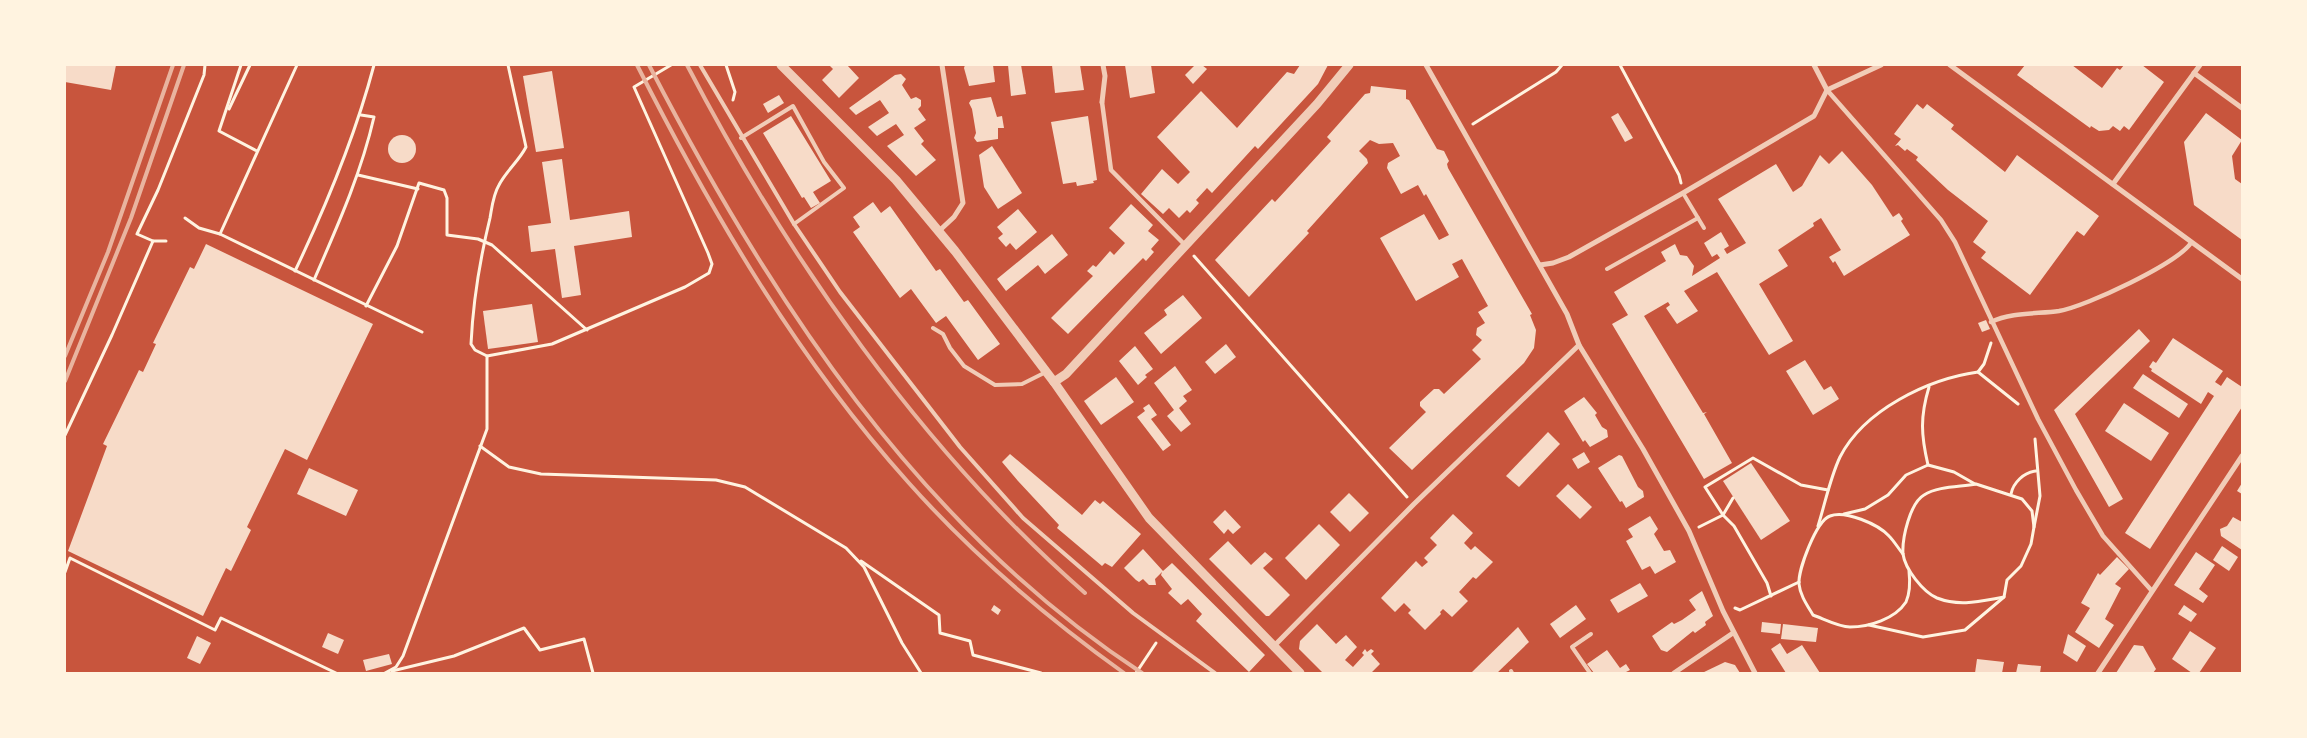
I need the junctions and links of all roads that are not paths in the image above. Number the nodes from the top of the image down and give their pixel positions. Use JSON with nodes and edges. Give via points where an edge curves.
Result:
{"nodes":[{"id":1,"x":700,"y":65,"type":"edge"},
{"id":2,"x":781,"y":65,"type":"edge"},
{"id":3,"x":942,"y":65,"type":"edge"},
{"id":4,"x":1103,"y":65,"type":"edge"},
{"id":5,"x":1349,"y":65,"type":"edge"},
{"id":6,"x":1426,"y":65,"type":"edge"},
{"id":7,"x":1814,"y":65,"type":"edge"},
{"id":8,"x":1881,"y":65,"type":"edge"},
{"id":9,"x":1950,"y":65,"type":"edge"},
{"id":10,"x":2200,"y":65,"type":"edge"},
{"id":11,"x":2194,"y":74,"type":"junction"},
{"id":12,"x":1827,"y":90,"type":"junction"},
{"id":13,"x":1102,"y":102,"type":"joint"},
{"id":14,"x":2242,"y":108,"type":"edge"},
{"id":15,"x":741,"y":138,"type":"junction"},
{"id":16,"x":2113,"y":184,"type":"junction"},
{"id":17,"x":1683,"y":193,"type":"junction"},
{"id":18,"x":1698,"y":218,"type":"junction"},
{"id":19,"x":794,"y":224,"type":"junction"},
{"id":20,"x":1704,"y":228,"type":"dead end"},
{"id":21,"x":939,"y":231,"type":"junction"},
{"id":22,"x":2191,"y":242,"type":"junction"},
{"id":23,"x":1186,"y":246,"type":"junction"},
{"id":24,"x":1540,"y":265,"type":"junction"},
{"id":25,"x":1607,"y":269,"type":"dead end"},
{"id":26,"x":2242,"y":279,"type":"edge"},
{"id":27,"x":1992,"y":322,"type":"junction"},
{"id":28,"x":934,"y":328,"type":"dead end"},
{"id":29,"x":1579,"y":345,"type":"junction"},
{"id":30,"x":1046,"y":372,"type":"junction"},
{"id":31,"x":1054,"y":382,"type":"junction"},
{"id":32,"x":2242,"y":456,"type":"edge"},
{"id":33,"x":2152,"y":591,"type":"junction"},
{"id":34,"x":1734,"y":633,"type":"junction"},
{"id":35,"x":1591,"y":634,"type":"dead end"},
{"id":36,"x":1274,"y":646,"type":"junction"},
{"id":37,"x":1215,"y":673,"type":"edge"},
{"id":38,"x":1300,"y":673,"type":"edge"},
{"id":39,"x":1590,"y":673,"type":"edge"},
{"id":40,"x":1674,"y":673,"type":"edge"},
{"id":41,"x":1755,"y":673,"type":"edge"},
{"id":42,"x":2098,"y":673,"type":"edge"}],
"edges":[{"from":1,"to":15,"type":"lane"},
{"from":2,"to":21,"type":"street","via":[[896,180]]},
{"from":3,"to":21,"type":"street","via":[[963,203]]},
{"from":4,"to":13,"type":"street"},
{"from":5,"to":23,"type":"street"},
{"from":6,"to":24,"type":"street"},
{"from":7,"to":12,"type":"street"},
{"from":8,"to":12,"type":"street"},
{"from":9,"to":16,"type":"street"},
{"from":10,"to":11,"type":"street"},
{"from":11,"to":14,"type":"street"},
{"from":11,"to":16,"type":"street"},
{"from":12,"to":17,"type":"street","via":[[1814,116]]},
{"from":12,"to":27,"type":"street","via":[[1941,220],[1955,242]]},
{"from":13,"to":23,"type":"street","via":[[1111,170]]},
{"from":15,"to":19,"type":"lane"},
{"from":15,"to":19,"type":"lane","via":[[793,106],[824,162],[844,188]]},
{"from":16,"to":22,"type":"street"},
{"from":17,"to":18,"type":"lane"},
{"from":17,"to":24,"type":"street","via":[[1569,257]]},
{"from":18,"to":20,"type":"lane"},
{"from":18,"to":25,"type":"lane"},
{"from":19,"to":37,"type":"lane","via":[[840,292],[896,365],[1023,518],[1133,613]]},
{"from":21,"to":30,"type":"street"},
{"from":22,"to":26,"type":"street"},
{"from":22,"to":27,"type":"street","via":[[2172,261],[2083,304]]},
{"from":23,"to":31,"type":"street","via":[[1066,374]]},
{"from":24,"to":29,"type":"street","via":[[1567,314]]},
{"from":27,"to":33,"type":"street","via":[[2038,419],[2103,536]]},
{"from":28,"to":30,"type":"lane","via":[[943,334],[964,366],[995,385],[1022,384]]},
{"from":29,"to":34,"type":"street","via":[[1689,531]]},
{"from":29,"to":36,"type":"street","via":[[1414,504]]},
{"from":30,"to":31,"type":"street"},
{"from":31,"to":36,"type":"street","via":[[1149,518]]},
{"from":32,"to":33,"type":"street"},
{"from":33,"to":42,"type":"street"},
{"from":34,"to":40,"type":"street"},
{"from":34,"to":41,"type":"street"},
{"from":35,"to":39,"type":"lane","via":[[1572,647]]},
{"from":36,"to":38,"type":"street"}]}
